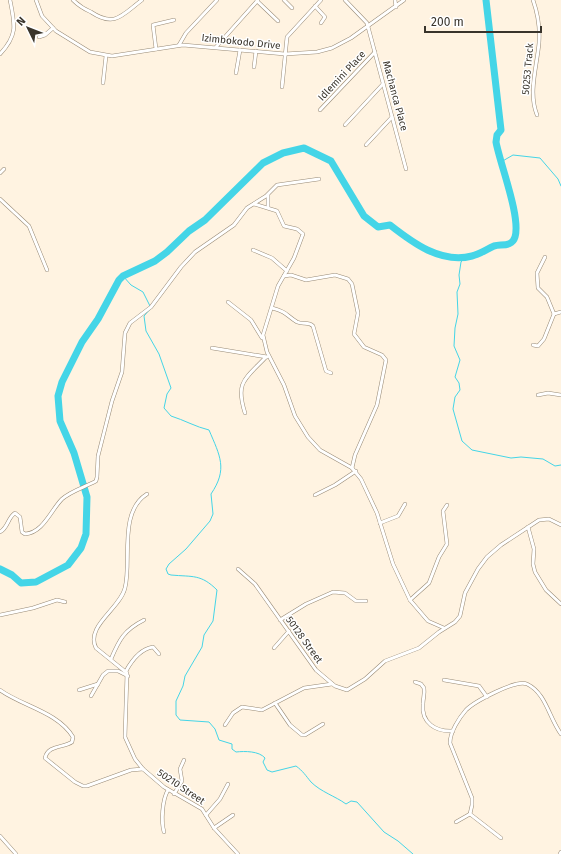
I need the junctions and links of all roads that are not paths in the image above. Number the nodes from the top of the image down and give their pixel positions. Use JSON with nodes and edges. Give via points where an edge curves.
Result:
{"nodes":[{"id":1,"x":10,"y":0,"type":"edge"},
{"id":2,"x":36,"y":0,"type":"edge"},
{"id":3,"x":73,"y":0,"type":"edge"},
{"id":4,"x":142,"y":0,"type":"edge"},
{"id":5,"x":217,"y":0,"type":"edge"},
{"id":6,"x":284,"y":0,"type":"edge"},
{"id":7,"x":320,"y":0,"type":"edge"},
{"id":8,"x":345,"y":0,"type":"edge"},
{"id":9,"x":395,"y":0,"type":"edge"},
{"id":10,"x":404,"y":0,"type":"edge"},
{"id":11,"x":533,"y":0,"type":"edge"},
{"id":12,"x":257,"y":1,"type":"edge"},
{"id":13,"x":315,"y":6,"type":"junction"},
{"id":14,"x":292,"y":8,"type":"dead end"},
{"id":15,"x":396,"y":8,"type":"junction"},
{"id":16,"x":174,"y":20,"type":"dead end"},
{"id":17,"x":278,"y":21,"type":"dead end"},
{"id":18,"x":321,"y":23,"type":"dead end"},
{"id":19,"x":368,"y":26,"type":"junction"},
{"id":20,"x":53,"y":28,"type":"junction"},
{"id":21,"x":39,"y":37,"type":"dead end"},
{"id":22,"x":179,"y":45,"type":"junction"},
{"id":23,"x":216,"y":47,"type":"junction"},
{"id":24,"x":156,"y":49,"type":"junction"},
{"id":25,"x":240,"y":50,"type":"junction"},
{"id":26,"x":256,"y":51,"type":"junction"},
{"id":27,"x":375,"y":52,"type":"junction"},
{"id":28,"x":0,"y":54,"type":"edge"},
{"id":29,"x":285,"y":54,"type":"junction"},
{"id":30,"x":106,"y":56,"type":"junction"},
{"id":31,"x":254,"y":67,"type":"dead end"},
{"id":32,"x":236,"y":73,"type":"dead end"},
{"id":33,"x":103,"y":84,"type":"dead end"},
{"id":34,"x":384,"y":84,"type":"junction"},
{"id":35,"x":282,"y":87,"type":"dead end"},
{"id":36,"x":320,"y":110,"type":"dead end"},
{"id":37,"x":537,"y":115,"type":"dead end"},
{"id":38,"x":392,"y":117,"type":"junction"},
{"id":39,"x":345,"y":125,"type":"dead end"},
{"id":40,"x":366,"y":145,"type":"dead end"},
{"id":41,"x":4,"y":169,"type":"dead end"},
{"id":42,"x":406,"y":169,"type":"dead end"},
{"id":43,"x":0,"y":173,"type":"edge"},
{"id":44,"x":319,"y":179,"type":"dead end"},
{"id":45,"x":268,"y":194,"type":"junction"},
{"id":46,"x":0,"y":198,"type":"edge"},
{"id":47,"x":4,"y":202,"type":"junction"},
{"id":48,"x":254,"y":204,"type":"junction"},
{"id":49,"x":0,"y":205,"type":"edge"},
{"id":50,"x":268,"y":207,"type":"junction"},
{"id":51,"x":253,"y":250,"type":"dead end"},
{"id":52,"x":545,"y":257,"type":"dead end"},
{"id":53,"x":47,"y":270,"type":"dead end"},
{"id":54,"x":287,"y":271,"type":"junction"},
{"id":55,"x":284,"y":276,"type":"junction"},
{"id":56,"x":228,"y":302,"type":"dead end"},
{"id":57,"x":272,"y":308,"type":"junction"},
{"id":58,"x":561,"y":312,"type":"edge"},
{"id":59,"x":554,"y":314,"type":"junction"},
{"id":60,"x":262,"y":338,"type":"junction"},
{"id":61,"x":533,"y":345,"type":"dead end"},
{"id":62,"x":212,"y":348,"type":"dead end"},
{"id":63,"x":268,"y":357,"type":"junction"},
{"id":64,"x":331,"y":373,"type":"dead end"},
{"id":65,"x":538,"y":395,"type":"dead end"},
{"id":66,"x":561,"y":395,"type":"edge"},
{"id":67,"x":245,"y":413,"type":"dead end"},
{"id":68,"x":352,"y":468,"type":"junction"},
{"id":69,"x":356,"y":471,"type":"junction"},
{"id":70,"x":147,"y":494,"type":"dead end"},
{"id":71,"x":315,"y":495,"type":"dead end"},
{"id":72,"x":405,"y":504,"type":"dead end"},
{"id":73,"x":446,"y":505,"type":"dead end"},
{"id":74,"x":380,"y":523,"type":"junction"},
{"id":75,"x":561,"y":525,"type":"edge"},
{"id":76,"x":528,"y":527,"type":"junction"},
{"id":77,"x":0,"y":532,"type":"edge"},
{"id":78,"x":238,"y":569,"type":"dead end"},
{"id":79,"x":410,"y":600,"type":"junction"},
{"id":80,"x":366,"y":601,"type":"dead end"},
{"id":81,"x":65,"y":602,"type":"dead end"},
{"id":82,"x":561,"y":604,"type":"edge"},
{"id":83,"x":0,"y":615,"type":"edge"},
{"id":84,"x":144,"y":620,"type":"dead end"},
{"id":85,"x":280,"y":620,"type":"junction"},
{"id":86,"x":444,"y":628,"type":"junction"},
{"id":87,"x":289,"y":631,"type":"junction"},
{"id":88,"x":274,"y":648,"type":"dead end"},
{"id":89,"x":159,"y":654,"type":"dead end"},
{"id":90,"x":111,"y":659,"type":"junction"},
{"id":91,"x":126,"y":671,"type":"junction"},
{"id":92,"x":128,"y":676,"type":"junction"},
{"id":93,"x":444,"y":680,"type":"dead end"},
{"id":94,"x":415,"y":682,"type":"dead end"},
{"id":95,"x":98,"y":684,"type":"junction"},
{"id":96,"x":332,"y":684,"type":"junction"},
{"id":97,"x":0,"y":690,"type":"edge"},
{"id":98,"x":79,"y":690,"type":"dead end"},
{"id":99,"x":91,"y":696,"type":"dead end"},
{"id":100,"x":487,"y":697,"type":"junction"},
{"id":101,"x":275,"y":702,"type":"junction"},
{"id":102,"x":323,"y":724,"type":"dead end"},
{"id":103,"x":225,"y":725,"type":"dead end"},
{"id":104,"x":453,"y":731,"type":"junction"},
{"id":105,"x":561,"y":734,"type":"edge"},
{"id":106,"x":184,"y":760,"type":"dead end"},
{"id":107,"x":143,"y":769,"type":"junction"},
{"id":108,"x":228,"y":784,"type":"dead end"},
{"id":109,"x":168,"y":790,"type":"junction"},
{"id":110,"x":174,"y":794,"type":"junction"},
{"id":111,"x":470,"y":814,"type":"junction"},
{"id":112,"x":206,"y":815,"type":"junction"},
{"id":113,"x":233,"y":815,"type":"dead end"},
{"id":114,"x":456,"y":822,"type":"dead end"},
{"id":115,"x":214,"y":828,"type":"junction"},
{"id":116,"x":164,"y":832,"type":"dead end"},
{"id":117,"x":0,"y":836,"type":"edge"},
{"id":118,"x":501,"y":838,"type":"dead end"},
{"id":119,"x":16,"y":854,"type":"edge"},
{"id":120,"x":238,"y":854,"type":"edge"}],
"edges":[{"from":1,"to":28,"type":"street","via":[[13,35],[11,42]]},
{"from":2,"to":20,"type":"street","name":"Izimbokodo Drive","via":[[42,16]]},
{"from":3,"to":4,"type":"street","via":[[109,21],[121,16]]},
{"from":5,"to":22,"type":"street","via":[[186,33]]},
{"from":6,"to":14,"type":"street"},
{"from":7,"to":13,"type":"street"},
{"from":8,"to":19,"type":"street","via":[[365,19]]},
{"from":9,"to":15,"type":"street"},
{"from":10,"to":15,"type":"street","name":"Izimbokodo Drive"},
{"from":11,"to":37,"type":"street","name":"50253 Track","via":[[538,16],[539,37],[533,94]]},
{"from":12,"to":17,"type":"street"},
{"from":12,"to":23,"type":"street"},
{"from":13,"to":18,"type":"street","via":[[325,17]]},
{"from":13,"to":29,"type":"street","via":[[287,37]]},
{"from":15,"to":19,"type":"street","name":"Izimbokodo Drive"},
{"from":16,"to":24,"type":"street","via":[[153,25]]},
{"from":19,"to":27,"type":"street","name":"Machanca Place"},
{"from":19,"to":29,"type":"street","name":"Izimbokodo Drive","via":[[332,48],[309,53]]},
{"from":20,"to":21,"type":"street"},
{"from":20,"to":30,"type":"street","name":"Izimbokodo Drive","via":[[90,52]]},
{"from":22,"to":23,"type":"street","name":"Izimbokodo Drive"},
{"from":22,"to":24,"type":"street","name":"Izimbokodo Drive"},
{"from":23,"to":25,"type":"street","name":"Izimbokodo Drive"},
{"from":24,"to":30,"type":"street","name":"Izimbokodo Drive"},
{"from":25,"to":26,"type":"street","name":"Izimbokodo Drive"},
{"from":25,"to":32,"type":"street"},
{"from":26,"to":29,"type":"street","name":"Izimbokodo Drive"},
{"from":26,"to":31,"type":"street"},
{"from":27,"to":34,"type":"street","name":"Machanca Place"},
{"from":27,"to":36,"type":"street","name":"Idlemini Place"},
{"from":29,"to":35,"type":"street"},
{"from":30,"to":33,"type":"street"},
{"from":34,"to":38,"type":"street","name":"Machanca Place"},
{"from":34,"to":39,"type":"street"},
{"from":38,"to":40,"type":"street"},
{"from":38,"to":42,"type":"street","name":"Machanca Place"},
{"from":41,"to":43,"type":"street"},
{"from":44,"to":45,"type":"street","via":[[281,184]]},
{"from":45,"to":48,"type":"street"},
{"from":45,"to":50,"type":"street"},
{"from":46,"to":47,"type":"street"},
{"from":47,"to":49,"type":"street"},
{"from":47,"to":53,"type":"street","via":[[29,226]]},
{"from":48,"to":50,"type":"street"},
{"from":48,"to":77,"type":"street","via":[[247,208],[234,225],[189,258],[151,307],[134,318],[127,328],[122,372],[98,456],[96,482],[63,499],[48,520],[34,532],[22,532],[20,517],[15,513]]},
{"from":50,"to":54,"type":"street","via":[[279,213],[284,226],[303,234]]},
{"from":51,"to":54,"type":"street","via":[[272,258]]},
{"from":52,"to":59,"type":"street","via":[[537,273],[538,284],[541,292],[549,299]]},
{"from":54,"to":55,"type":"street"},
{"from":55,"to":57,"type":"street","via":[[278,286]]},
{"from":55,"to":68,"type":"street","via":[[291,275],[306,280],[337,275],[348,279],[352,284],[358,313],[354,334],[364,347],[380,354],[386,360],[377,405],[355,455]]},
{"from":56,"to":60,"type":"street","via":[[251,320]]},
{"from":57,"to":60,"type":"street"},
{"from":57,"to":64,"type":"street","via":[[286,312],[299,323],[309,323],[313,326],[326,371]]},
{"from":58,"to":59,"type":"street"},
{"from":59,"to":61,"type":"street","via":[[543,342],[538,346]]},
{"from":60,"to":63,"type":"street"},
{"from":62,"to":63,"type":"street"},
{"from":63,"to":67,"type":"street","via":[[242,385],[240,395]]},
{"from":63,"to":68,"type":"street","via":[[308,437],[320,450]]},
{"from":65,"to":66,"type":"street"},
{"from":68,"to":69,"type":"street"},
{"from":69,"to":71,"type":"street"},
{"from":69,"to":74,"type":"street"},
{"from":70,"to":90,"type":"street","name":"50210 Street","via":[[141,498],[133,513],[126,550],[128,568],[122,598],[99,624],[93,640],[96,648]]},
{"from":72,"to":74,"type":"street","via":[[398,516]]},
{"from":73,"to":79,"type":"street","via":[[443,511],[447,544],[429,583]]},
{"from":74,"to":79,"type":"street","via":[[391,559]]},
{"from":75,"to":76,"type":"street","via":[[546,519]]},
{"from":76,"to":82,"type":"street","via":[[534,549],[535,572],[546,590]]},
{"from":76,"to":86,"type":"street","via":[[501,545],[482,563],[465,593],[458,619]]},
{"from":78,"to":85,"type":"street","name":"50128 Street","via":[[255,584]]},
{"from":79,"to":86,"type":"street","via":[[428,621]]},
{"from":80,"to":85,"type":"street","via":[[356,601],[342,592],[328,593]]},
{"from":81,"to":83,"type":"street","via":[[57,600]]},
{"from":84,"to":90,"type":"street","via":[[126,632]]},
{"from":85,"to":87,"type":"street","name":"50128 Street"},
{"from":86,"to":96,"type":"street","via":[[419,648],[385,661],[351,688],[344,690]]},
{"from":87,"to":88,"type":"street"},
{"from":87,"to":96,"type":"street","name":"50128 Street","via":[[308,661]]},
{"from":89,"to":91,"type":"street","via":[[153,647],[149,648],[132,660]]},
{"from":90,"to":91,"type":"street","name":"50210 Street"},
{"from":91,"to":92,"type":"street","name":"50210 Street"},
{"from":92,"to":95,"type":"street","via":[[111,670],[103,674]]},
{"from":92,"to":107,"type":"street","name":"50210 Street","via":[[125,737],[130,751]]},
{"from":93,"to":100,"type":"street","via":[[479,686]]},
{"from":94,"to":104,"type":"street","via":[[424,688],[422,708],[430,726],[437,730]]},
{"from":95,"to":98,"type":"street"},
{"from":95,"to":99,"type":"street"},
{"from":96,"to":101,"type":"street","via":[[304,688]]},
{"from":97,"to":107,"type":"street","via":[[57,721],[68,730],[73,737],[72,742],[53,748],[46,758],[79,785],[87,786],[131,770]]},
{"from":100,"to":104,"type":"street","via":[[466,710]]},
{"from":100,"to":105,"type":"street","via":[[517,682],[526,683],[543,700]]},
{"from":101,"to":102,"type":"street","via":[[290,725],[302,735]]},
{"from":101,"to":103,"type":"street","via":[[262,710],[246,707],[238,709]]},
{"from":104,"to":111,"type":"street","via":[[450,743],[472,802]]},
{"from":106,"to":110,"type":"street","via":[[180,770],[182,781]]},
{"from":107,"to":109,"type":"street","name":"50210 Street"},
{"from":108,"to":112,"type":"street","via":[[220,799]]},
{"from":109,"to":110,"type":"street","name":"50210 Street"},
{"from":109,"to":116,"type":"street","via":[[164,800]]},
{"from":110,"to":112,"type":"street","name":"50210 Street","via":[[200,808]]},
{"from":111,"to":114,"type":"street"},
{"from":111,"to":118,"type":"street"},
{"from":112,"to":115,"type":"street","name":"50210 Street"},
{"from":113,"to":115,"type":"street"},
{"from":115,"to":120,"type":"street","name":"50210 Street"},
{"from":117,"to":119,"type":"street"}]}
